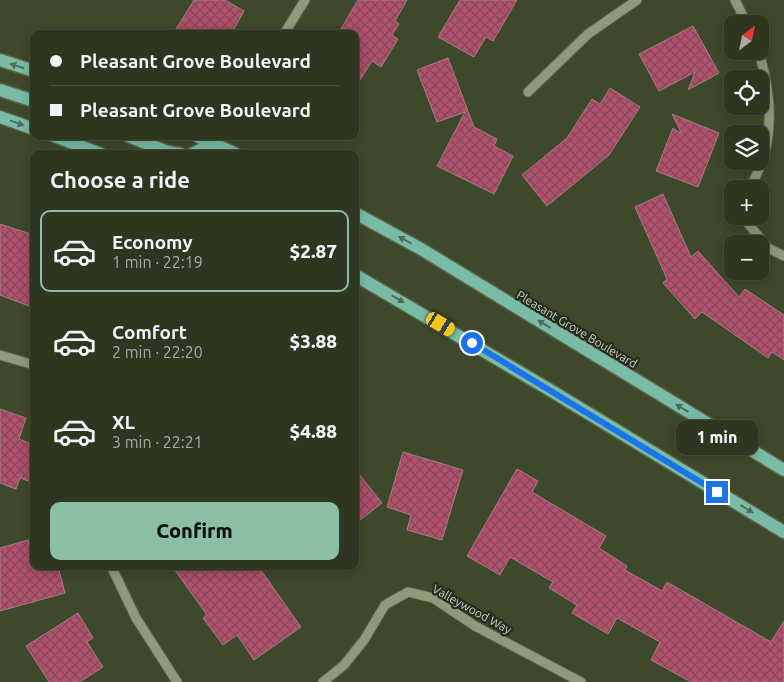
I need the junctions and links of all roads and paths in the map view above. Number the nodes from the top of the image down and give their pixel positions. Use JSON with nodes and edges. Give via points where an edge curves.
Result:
{"nodes":[{"id":1,"x":305,"y":0,"type":"edge"},
{"id":2,"x":637,"y":0,"type":"edge"},
{"id":3,"x":735,"y":0,"type":"edge"},
{"id":4,"x":742,"y":15,"type":"edge"},
{"id":5,"x":286,"y":30,"type":"edge"},
{"id":6,"x":0,"y":60,"type":"edge"},
{"id":7,"x":761,"y":60,"type":"edge"},
{"id":8,"x":30,"y":70,"type":"edge"},
{"id":9,"x":0,"y":90,"type":"edge"},
{"id":10,"x":528,"y":92,"type":"dead end"},
{"id":11,"x":30,"y":100,"type":"edge"},
{"id":12,"x":0,"y":117,"type":"edge"},
{"id":13,"x":30,"y":128,"type":"edge"},
{"id":14,"x":64,"y":140,"type":"edge"},
{"id":15,"x":138,"y":140,"type":"edge"},
{"id":16,"x":218,"y":140,"type":"edge"},
{"id":17,"x":91,"y":150,"type":"edge"},
{"id":18,"x":163,"y":150,"type":"edge"},
{"id":19,"x":199,"y":150,"type":"edge"},
{"id":20,"x":231,"y":150,"type":"edge"},
{"id":21,"x":754,"y":180,"type":"edge"},
{"id":22,"x":359,"y":215,"type":"edge"},
{"id":23,"x":750,"y":225,"type":"edge"},
{"id":24,"x":784,"y":256,"type":"edge"},
{"id":25,"x":359,"y":278,"type":"edge"},
{"id":26,"x":0,"y":354,"type":"edge"},
{"id":27,"x":30,"y":364,"type":"edge"},
{"id":28,"x":784,"y":470,"type":"edge"},
{"id":29,"x":784,"y":532,"type":"edge"},
{"id":30,"x":113,"y":570,"type":"edge"},
{"id":31,"x":177,"y":682,"type":"edge"},
{"id":32,"x":323,"y":682,"type":"edge"},
{"id":33,"x":581,"y":682,"type":"edge"}],
"edges":[{"from":1,"to":5,"type":"street"},
{"from":2,"to":10,"type":"street","via":[[588,34]]},
{"from":3,"to":4,"type":"street"},
{"from":8,"to":6,"type":"main road","one_way":true},
{"from":7,"to":21,"type":"street","via":[[769,106],[765,152]]},
{"from":9,"to":11,"type":"main road"},
{"from":12,"to":13,"type":"main road","one_way":true},
{"from":14,"to":17,"type":"main road"},
{"from":15,"to":18,"type":"main road"},
{"from":16,"to":19,"type":"main road"},
{"from":16,"to":20,"type":"main road"},
{"from":28,"to":22,"type":"main road","name":"Pleasant Grove Boulevard","one_way":true,"via":[[421,249]]},
{"from":23,"to":24,"type":"street","via":[[768,248]]},
{"from":25,"to":29,"type":"main road","one_way":true},
{"from":26,"to":27,"type":"street"},
{"from":30,"to":31,"type":"street","via":[[136,618]]},
{"from":32,"to":33,"type":"street","name":"Valleywood Way","via":[[344,665],[385,605],[408,592],[433,598],[475,626]]}]}
